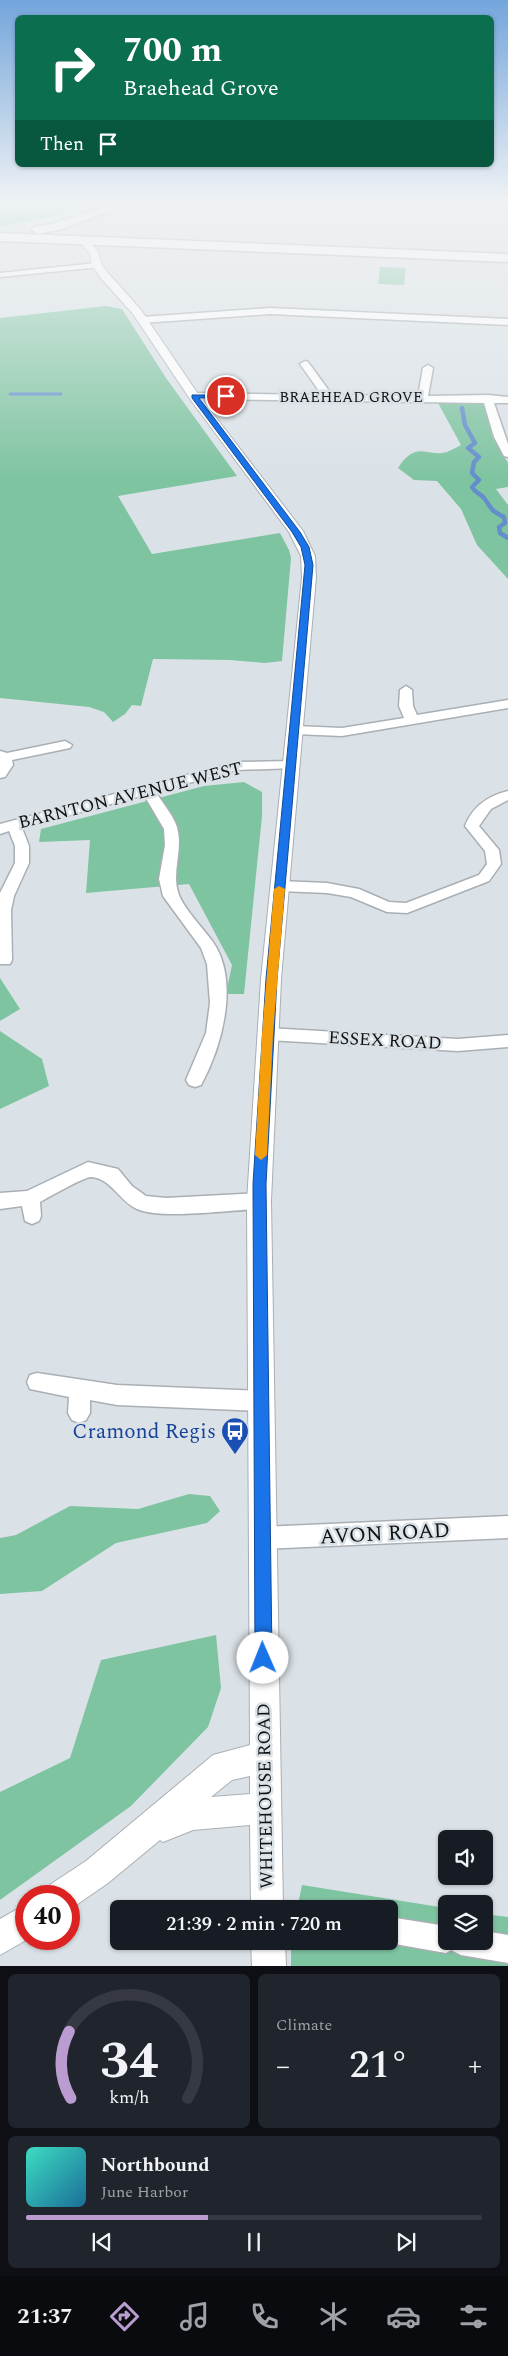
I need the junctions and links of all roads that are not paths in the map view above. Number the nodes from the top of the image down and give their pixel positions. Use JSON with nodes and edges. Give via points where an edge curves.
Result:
{"nodes":[{"id":1,"x":129,"y":294,"type":"edge"},
{"id":2,"x":142,"y":320,"type":"junction"},
{"id":3,"x":508,"y":322,"type":"edge"},
{"id":4,"x":305,"y":364,"type":"dead end"},
{"id":5,"x":417,"y":367,"type":"dead end"},
{"id":6,"x":194,"y":396,"type":"junction"},
{"id":7,"x":329,"y":397,"type":"junction"},
{"id":8,"x":423,"y":397,"type":"junction"},
{"id":9,"x":488,"y":398,"type":"junction"},
{"id":10,"x":508,"y":400,"type":"edge"},
{"id":11,"x":503,"y":437,"type":"edge"},
{"id":12,"x":508,"y":454,"type":"edge"},
{"id":13,"x":406,"y":690,"type":"dead end"},
{"id":14,"x":508,"y":704,"type":"edge"},
{"id":15,"x":412,"y":720,"type":"junction"},
{"id":16,"x":295,"y":730,"type":"junction"},
{"id":17,"x":65,"y":745,"type":"dead end"},
{"id":18,"x":2,"y":757,"type":"edge"},
{"id":19,"x":291,"y":765,"type":"junction"},
{"id":20,"x":0,"y":774,"type":"edge"},
{"id":21,"x":147,"y":789,"type":"junction"},
{"id":22,"x":508,"y":795,"type":"edge"},
{"id":23,"x":7,"y":827,"type":"edge"},
{"id":24,"x":280,"y":886,"type":"junction"},
{"id":25,"x":7,"y":954,"type":"dead end"},
{"id":26,"x":268,"y":1034,"type":"junction"},
{"id":27,"x":506,"y":1045,"type":"edge"},
{"id":28,"x":195,"y":1080,"type":"dead end"},
{"id":29,"x":0,"y":1201,"type":"edge"},
{"id":30,"x":259,"y":1201,"type":"junction"},
{"id":31,"x":37,"y":1382,"type":"dead end"},
{"id":32,"x":80,"y":1391,"type":"junction"},
{"id":33,"x":260,"y":1401,"type":"junction"},
{"id":34,"x":79,"y":1413,"type":"dead end"},
{"id":35,"x":508,"y":1527,"type":"edge"},
{"id":36,"x":262,"y":1538,"type":"junction"},
{"id":37,"x":264,"y":1757,"type":"junction"},
{"id":38,"x":265,"y":1808,"type":"junction"},
{"id":39,"x":139,"y":1838,"type":"junction"},
{"id":40,"x":77,"y":1885,"type":"edge"},
{"id":41,"x":267,"y":1900,"type":"edge"},
{"id":42,"x":15,"y":1928,"type":"edge"},
{"id":43,"x":398,"y":1931,"type":"edge"},
{"id":44,"x":0,"y":1938,"type":"edge"},
{"id":45,"x":438,"y":1938,"type":"edge"},
{"id":46,"x":493,"y":1946,"type":"edge"},
{"id":47,"x":508,"y":1949,"type":"edge"},
{"id":48,"x":268,"y":1950,"type":"edge"},
{"id":49,"x":268,"y":1966,"type":"edge"}],
"edges":[{"from":1,"to":2,"type":"street","name":"WHITEHOUSE ROAD"},
{"from":2,"to":3,"type":"street","via":[[270,311]]},
{"from":2,"to":6,"type":"street","name":"WHITEHOUSE ROAD"},
{"from":4,"to":7,"type":"street"},
{"from":5,"to":8,"type":"street","via":[[433,368]]},
{"from":6,"to":7,"type":"street","name":"BRAEHEAD GROVE"},
{"from":6,"to":16,"type":"street","name":"WHITEHOUSE ROAD","via":[[296,532],[308,556],[309,577]]},
{"from":7,"to":8,"type":"street","name":"BRAEHEAD GROVE"},
{"from":8,"to":9,"type":"street","name":"BRAEHEAD GROVE"},
{"from":9,"to":10,"type":"street","name":"BRAEHEAD GROVE"},
{"from":9,"to":11,"type":"street"},
{"from":11,"to":12,"type":"street"},
{"from":13,"to":15,"type":"street","via":[[406,706]]},
{"from":14,"to":15,"type":"street"},
{"from":15,"to":16,"type":"street","via":[[335,733]]},
{"from":16,"to":19,"type":"street","name":"WHITEHOUSE ROAD"},
{"from":17,"to":18,"type":"street"},
{"from":18,"to":20,"type":"street","via":[[6,765]]},
{"from":19,"to":21,"type":"street","name":"BARNTON AVENUE WEST","via":[[236,766]]},
{"from":19,"to":24,"type":"street","name":"WHITEHOUSE ROAD"},
{"from":21,"to":23,"type":"street","name":"BARNTON AVENUE WEST"},
{"from":21,"to":28,"type":"street","via":[[171,829],[167,879],[171,896],[208,947],[214,964],[218,1002],[214,1033]]},
{"from":22,"to":24,"type":"street","via":[[497,798],[475,815],[472,826],[492,850],[494,864],[484,878],[407,908],[387,907],[354,893]]},
{"from":23,"to":25,"type":"street","via":[[22,846],[22,863],[3,910]]},
{"from":24,"to":26,"type":"street","name":"WHITEHOUSE ROAD"},
{"from":26,"to":27,"type":"street","name":"ESSEX ROAD"},
{"from":26,"to":30,"type":"street","name":"WHITEHOUSE ROAD"},
{"from":29,"to":30,"type":"street","via":[[31,1207],[88,1169],[111,1174],[125,1192],[142,1203],[166,1206]]},
{"from":30,"to":33,"type":"street","name":"WHITEHOUSE ROAD"},
{"from":31,"to":32,"type":"street"},
{"from":32,"to":33,"type":"street","via":[[117,1396]]},
{"from":32,"to":34,"type":"street"},
{"from":33,"to":36,"type":"street","name":"WHITEHOUSE ROAD"},
{"from":35,"to":36,"type":"street","name":"AVON ROAD"},
{"from":36,"to":37,"type":"street","name":"WHITEHOUSE ROAD"},
{"from":37,"to":38,"type":"street","name":"WHITEHOUSE ROAD"},
{"from":37,"to":39,"type":"street","via":[[224,1766]]},
{"from":38,"to":39,"type":"street","via":[[193,1814]]},
{"from":38,"to":41,"type":"street","name":"WHITEHOUSE ROAD"},
{"from":39,"to":40,"type":"street"},
{"from":42,"to":44,"type":"street"},
{"from":43,"to":45,"type":"street"},
{"from":46,"to":47,"type":"street"},
{"from":48,"to":49,"type":"street"}]}
